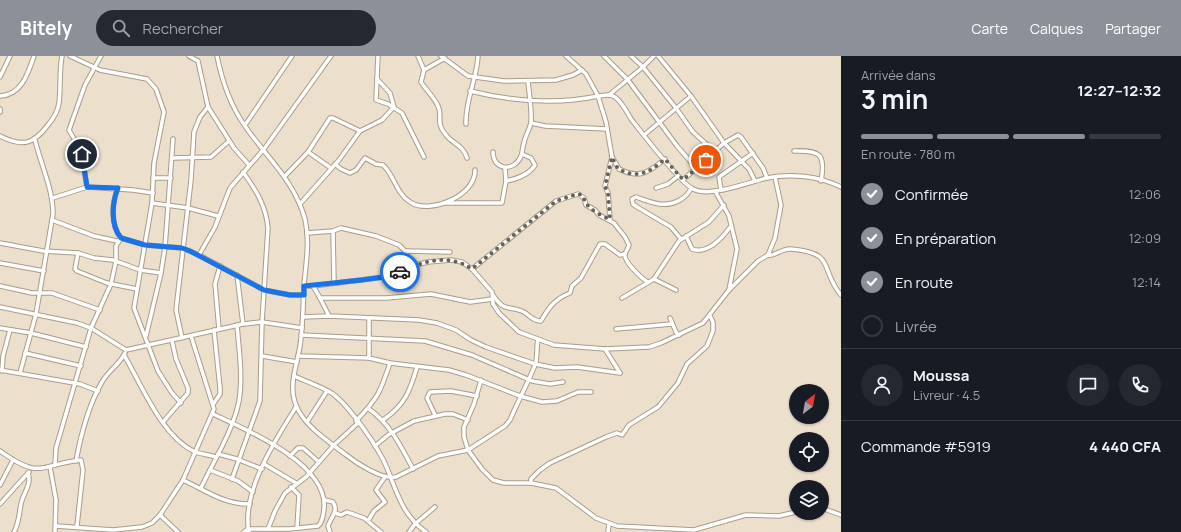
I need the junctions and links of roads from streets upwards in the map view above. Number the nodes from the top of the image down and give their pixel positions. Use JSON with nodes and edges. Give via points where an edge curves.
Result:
{"nodes":[{"id":1,"x":10,"y":56,"type":"edge"},
{"id":2,"x":34,"y":56,"type":"edge"},
{"id":3,"x":62,"y":56,"type":"edge"},
{"id":4,"x":70,"y":56,"type":"edge"},
{"id":5,"x":101,"y":56,"type":"edge"},
{"id":6,"x":189,"y":56,"type":"edge"},
{"id":7,"x":217,"y":56,"type":"edge"},
{"id":8,"x":292,"y":56,"type":"edge"},
{"id":9,"x":378,"y":56,"type":"edge"},
{"id":10,"x":418,"y":56,"type":"edge"},
{"id":11,"x":441,"y":56,"type":"edge"},
{"id":12,"x":478,"y":56,"type":"edge"},
{"id":13,"x":566,"y":56,"type":"edge"},
{"id":14,"x":604,"y":56,"type":"edge"},
{"id":15,"x":631,"y":56,"type":"edge"},
{"id":16,"x":654,"y":56,"type":"edge"},
{"id":17,"x":658,"y":56,"type":"edge"},
{"id":18,"x":194,"y":57,"type":"edge"},
{"id":19,"x":329,"y":57,"type":"edge"},
{"id":20,"x":445,"y":58,"type":"junction"},
{"id":21,"x":95,"y":67,"type":"junction"},
{"id":22,"x":643,"y":67,"type":"junction"},
{"id":23,"x":424,"y":70,"type":"junction"},
{"id":24,"x":582,"y":70,"type":"junction"},
{"id":25,"x":0,"y":77,"type":"edge"},
{"id":26,"x":475,"y":77,"type":"junction"},
{"id":27,"x":376,"y":79,"type":"junction"},
{"id":28,"x":628,"y":80,"type":"junction"},
{"id":29,"x":528,"y":81,"type":"junction"},
{"id":30,"x":470,"y":91,"type":"junction"},
{"id":31,"x":609,"y":95,"type":"junction"},
{"id":32,"x":0,"y":96,"type":"edge"},
{"id":33,"x":598,"y":96,"type":"junction"},
{"id":34,"x":692,"y":96,"type":"junction"},
{"id":35,"x":530,"y":100,"type":"junction"},
{"id":36,"x":208,"y":107,"type":"junction"},
{"id":37,"x":394,"y":107,"type":"junction"},
{"id":38,"x":676,"y":108,"type":"junction"},
{"id":39,"x":0,"y":109,"type":"edge"},
{"id":40,"x":0,"y":112,"type":"edge"},
{"id":41,"x":530,"y":122,"type":"junction"},
{"id":42,"x":660,"y":122,"type":"junction"},
{"id":43,"x":466,"y":124,"type":"dead end"},
{"id":44,"x":244,"y":125,"type":"junction"},
{"id":45,"x":607,"y":129,"type":"junction"},
{"id":46,"x":360,"y":131,"type":"junction"},
{"id":47,"x":644,"y":135,"type":"junction"},
{"id":48,"x":0,"y":136,"type":"edge"},
{"id":49,"x":173,"y":139,"type":"dead end"},
{"id":50,"x":35,"y":140,"type":"junction"},
{"id":51,"x":230,"y":141,"type":"junction"},
{"id":52,"x":724,"y":143,"type":"junction"},
{"id":53,"x":264,"y":150,"type":"junction"},
{"id":54,"x":794,"y":151,"type":"dead end"},
{"id":55,"x":308,"y":152,"type":"junction"},
{"id":56,"x":493,"y":152,"type":"dead end"},
{"id":57,"x":715,"y":152,"type":"junction"},
{"id":58,"x":753,"y":153,"type":"junction"},
{"id":59,"x":522,"y":154,"type":"junction"},
{"id":60,"x":424,"y":157,"type":"dead end"},
{"id":61,"x":612,"y":157,"type":"junction"},
{"id":62,"x":173,"y":158,"type":"junction"},
{"id":63,"x":467,"y":158,"type":"dead end"},
{"id":64,"x":193,"y":159,"type":"junction"},
{"id":65,"x":665,"y":159,"type":"junction"},
{"id":66,"x":741,"y":162,"type":"junction"},
{"id":67,"x":335,"y":164,"type":"junction"},
{"id":68,"x":249,"y":165,"type":"junction"},
{"id":69,"x":331,"y":168,"type":"junction"},
{"id":70,"x":505,"y":168,"type":"junction"},
{"id":71,"x":696,"y":168,"type":"junction"},
{"id":72,"x":475,"y":170,"type":"dead end"},
{"id":73,"x":243,"y":172,"type":"junction"},
{"id":74,"x":285,"y":176,"type":"junction"},
{"id":75,"x":678,"y":176,"type":"junction"},
{"id":76,"x":775,"y":177,"type":"junction"},
{"id":77,"x":153,"y":178,"type":"junction"},
{"id":78,"x":171,"y":178,"type":"junction"},
{"id":79,"x":766,"y":178,"type":"junction"},
{"id":80,"x":683,"y":180,"type":"junction"},
{"id":81,"x":821,"y":180,"type":"junction"},
{"id":82,"x":506,"y":181,"type":"junction"},
{"id":83,"x":755,"y":181,"type":"junction"},
{"id":84,"x":87,"y":187,"type":"junction"},
{"id":85,"x":841,"y":187,"type":"edge"},
{"id":86,"x":118,"y":188,"type":"junction"},
{"id":87,"x":656,"y":188,"type":"dead end"},
{"id":88,"x":691,"y":188,"type":"junction"},
{"id":89,"x":721,"y":190,"type":"junction"},
{"id":90,"x":715,"y":191,"type":"junction"},
{"id":91,"x":153,"y":194,"type":"junction"},
{"id":92,"x":53,"y":198,"type":"junction"},
{"id":93,"x":152,"y":202,"type":"junction"},
{"id":94,"x":446,"y":203,"type":"junction"},
{"id":95,"x":300,"y":204,"type":"junction"},
{"id":96,"x":169,"y":205,"type":"junction"},
{"id":97,"x":724,"y":205,"type":"junction"},
{"id":98,"x":188,"y":208,"type":"junction"},
{"id":99,"x":218,"y":216,"type":"junction"},
{"id":100,"x":610,"y":219,"type":"junction"},
{"id":101,"x":52,"y":220,"type":"junction"},
{"id":102,"x":731,"y":226,"type":"junction"},
{"id":103,"x":333,"y":231,"type":"junction"},
{"id":104,"x":307,"y":233,"type":"junction"},
{"id":105,"x":686,"y":236,"type":"junction"},
{"id":106,"x":121,"y":238,"type":"junction"},
{"id":107,"x":681,"y":239,"type":"junction"},
{"id":108,"x":117,"y":241,"type":"junction"},
{"id":109,"x":0,"y":243,"type":"edge"},
{"id":110,"x":145,"y":245,"type":"junction"},
{"id":111,"x":165,"y":247,"type":"junction"},
{"id":112,"x":182,"y":248,"type":"junction"},
{"id":113,"x":48,"y":251,"type":"junction"},
{"id":114,"x":405,"y":251,"type":"junction"},
{"id":115,"x":450,"y":252,"type":"dead end"},
{"id":116,"x":78,"y":253,"type":"junction"},
{"id":117,"x":625,"y":254,"type":"junction"},
{"id":118,"x":200,"y":255,"type":"junction"},
{"id":119,"x":768,"y":255,"type":"junction"},
{"id":120,"x":116,"y":261,"type":"junction"},
{"id":121,"x":0,"y":263,"type":"edge"},
{"id":122,"x":220,"y":266,"type":"junction"},
{"id":123,"x":412,"y":266,"type":"junction"},
{"id":124,"x":472,"y":269,"type":"junction"},
{"id":125,"x":140,"y":270,"type":"junction"},
{"id":126,"x":44,"y":271,"type":"junction"},
{"id":127,"x":161,"y":273,"type":"junction"},
{"id":128,"x":237,"y":275,"type":"junction"},
{"id":129,"x":654,"y":279,"type":"junction"},
{"id":130,"x":648,"y":282,"type":"junction"},
{"id":131,"x":334,"y":283,"type":"junction"},
{"id":132,"x":110,"y":284,"type":"junction"},
{"id":133,"x":0,"y":286,"type":"edge"},
{"id":134,"x":304,"y":286,"type":"junction"},
{"id":135,"x":313,"y":286,"type":"junction"},
{"id":136,"x":137,"y":289,"type":"junction"},
{"id":137,"x":264,"y":290,"type":"junction"},
{"id":138,"x":676,"y":290,"type":"dead end"},
{"id":139,"x":729,"y":290,"type":"junction"},
{"id":140,"x":492,"y":292,"type":"junction"},
{"id":141,"x":40,"y":293,"type":"junction"},
{"id":142,"x":304,"y":295,"type":"junction"},
{"id":143,"x":841,"y":295,"type":"edge"},
{"id":144,"x":320,"y":298,"type":"junction"},
{"id":145,"x":622,"y":298,"type":"dead end"},
{"id":146,"x":493,"y":299,"type":"junction"},
{"id":147,"x":0,"y":307,"type":"edge"},
{"id":148,"x":100,"y":310,"type":"junction"},
{"id":149,"x":36,"y":314,"type":"junction"},
{"id":150,"x":329,"y":316,"type":"junction"},
{"id":151,"x":710,"y":316,"type":"junction"},
{"id":152,"x":303,"y":317,"type":"junction"},
{"id":153,"x":369,"y":318,"type":"junction"},
{"id":154,"x":670,"y":318,"type":"dead end"},
{"id":155,"x":262,"y":322,"type":"junction"},
{"id":156,"x":243,"y":324,"type":"junction"},
{"id":157,"x":672,"y":324,"type":"junction"},
{"id":158,"x":237,"y":325,"type":"junction"},
{"id":159,"x":0,"y":328,"type":"edge"},
{"id":160,"x":91,"y":328,"type":"junction"},
{"id":161,"x":302,"y":328,"type":"junction"},
{"id":162,"x":219,"y":329,"type":"junction"},
{"id":163,"x":616,"y":329,"type":"dead end"},
{"id":164,"x":10,"y":330,"type":"junction"},
{"id":165,"x":214,"y":330,"type":"junction"},
{"id":166,"x":31,"y":333,"type":"junction"},
{"id":167,"x":301,"y":335,"type":"junction"},
{"id":168,"x":679,"y":335,"type":"junction"},
{"id":169,"x":146,"y":336,"type":"junction"},
{"id":170,"x":191,"y":336,"type":"junction"},
{"id":171,"x":182,"y":338,"type":"junction"},
{"id":172,"x":370,"y":338,"type":"junction"},
{"id":173,"x":538,"y":340,"type":"junction"},
{"id":174,"x":172,"y":341,"type":"junction"},
{"id":175,"x":148,"y":346,"type":"junction"},
{"id":176,"x":86,"y":347,"type":"junction"},
{"id":177,"x":604,"y":349,"type":"junction"},
{"id":178,"x":126,"y":350,"type":"junction"},
{"id":179,"x":0,"y":351,"type":"edge"},
{"id":180,"x":5,"y":352,"type":"junction"},
{"id":181,"x":25,"y":353,"type":"junction"},
{"id":182,"x":124,"y":355,"type":"junction"},
{"id":183,"x":262,"y":356,"type":"junction"},
{"id":184,"x":298,"y":356,"type":"junction"},
{"id":185,"x":369,"y":358,"type":"junction"},
{"id":186,"x":297,"y":362,"type":"junction"},
{"id":187,"x":390,"y":363,"type":"junction"},
{"id":188,"x":535,"y":364,"type":"junction"},
{"id":189,"x":80,"y":366,"type":"junction"},
{"id":190,"x":417,"y":367,"type":"junction"},
{"id":191,"x":1,"y":370,"type":"edge"},
{"id":192,"x":20,"y":373,"type":"junction"},
{"id":193,"x":294,"y":376,"type":"junction"},
{"id":194,"x":481,"y":380,"type":"junction"},
{"id":195,"x":529,"y":380,"type":"junction"},
{"id":196,"x":563,"y":382,"type":"dead end"},
{"id":197,"x":76,"y":383,"type":"junction"},
{"id":198,"x":98,"y":391,"type":"junction"},
{"id":199,"x":328,"y":391,"type":"junction"},
{"id":200,"x":591,"y":392,"type":"dead end"},
{"id":201,"x":477,"y":396,"type":"junction"},
{"id":202,"x":520,"y":396,"type":"junction"},
{"id":203,"x":181,"y":403,"type":"junction"},
{"id":204,"x":214,"y":403,"type":"junction"},
{"id":205,"x":296,"y":406,"type":"junction"},
{"id":206,"x":369,"y":409,"type":"junction"},
{"id":207,"x":213,"y":414,"type":"junction"},
{"id":208,"x":435,"y":415,"type":"junction"},
{"id":209,"x":383,"y":420,"type":"junction"},
{"id":210,"x":468,"y":420,"type":"junction"},
{"id":211,"x":163,"y":422,"type":"junction"},
{"id":212,"x":307,"y":422,"type":"junction"},
{"id":213,"x":357,"y":422,"type":"junction"},
{"id":214,"x":232,"y":423,"type":"junction"},
{"id":215,"x":249,"y":432,"type":"junction"},
{"id":216,"x":392,"y":433,"type":"junction"},
{"id":217,"x":334,"y":445,"type":"junction"},
{"id":218,"x":274,"y":446,"type":"junction"},
{"id":219,"x":375,"y":446,"type":"junction"},
{"id":220,"x":468,"y":450,"type":"junction"},
{"id":221,"x":0,"y":451,"type":"edge"},
{"id":222,"x":196,"y":452,"type":"junction"},
{"id":223,"x":217,"y":456,"type":"junction"},
{"id":224,"x":290,"y":456,"type":"junction"},
{"id":225,"x":13,"y":460,"type":"junction"},
{"id":226,"x":239,"y":460,"type":"junction"},
{"id":227,"x":76,"y":461,"type":"junction"},
{"id":228,"x":319,"y":462,"type":"junction"},
{"id":229,"x":264,"y":464,"type":"junction"},
{"id":230,"x":55,"y":465,"type":"junction"},
{"id":231,"x":50,"y":467,"type":"junction"},
{"id":232,"x":262,"y":469,"type":"junction"},
{"id":233,"x":413,"y":469,"type":"junction"},
{"id":234,"x":210,"y":470,"type":"junction"},
{"id":235,"x":30,"y":471,"type":"junction"},
{"id":236,"x":311,"y":472,"type":"junction"},
{"id":237,"x":385,"y":477,"type":"junction"},
{"id":238,"x":232,"y":478,"type":"junction"},
{"id":239,"x":390,"y":479,"type":"junction"},
{"id":240,"x":183,"y":480,"type":"junction"},
{"id":241,"x":531,"y":483,"type":"junction"},
{"id":242,"x":296,"y":484,"type":"junction"},
{"id":243,"x":0,"y":485,"type":"edge"},
{"id":244,"x":291,"y":487,"type":"junction"},
{"id":245,"x":201,"y":488,"type":"junction"},
{"id":246,"x":253,"y":492,"type":"junction"},
{"id":247,"x":325,"y":500,"type":"junction"},
{"id":248,"x":0,"y":504,"type":"edge"},
{"id":249,"x":250,"y":504,"type":"junction"},
{"id":250,"x":435,"y":507,"type":"dead end"},
{"id":251,"x":829,"y":511,"type":"edge"},
{"id":252,"x":335,"y":513,"type":"junction"},
{"id":253,"x":789,"y":514,"type":"edge"},
{"id":254,"x":160,"y":515,"type":"junction"},
{"id":255,"x":841,"y":515,"type":"edge"},
{"id":256,"x":368,"y":521,"type":"junction"},
{"id":257,"x":415,"y":524,"type":"junction"},
{"id":258,"x":609,"y":524,"type":"junction"},
{"id":259,"x":56,"y":526,"type":"junction"},
{"id":260,"x":77,"y":526,"type":"junction"},
{"id":261,"x":308,"y":526,"type":"junction"},
{"id":262,"x":297,"y":528,"type":"junction"},
{"id":263,"x":268,"y":529,"type":"junction"},
{"id":264,"x":282,"y":530,"type":"edge"},
{"id":265,"x":120,"y":531,"type":"edge"},
{"id":266,"x":249,"y":531,"type":"edge"},
{"id":267,"x":14,"y":532,"type":"edge"},
{"id":268,"x":55,"y":532,"type":"edge"},
{"id":269,"x":178,"y":532,"type":"edge"},
{"id":270,"x":244,"y":532,"type":"edge"},
{"id":271,"x":307,"y":532,"type":"edge"},
{"id":272,"x":330,"y":532,"type":"edge"},
{"id":273,"x":381,"y":532,"type":"edge"},
{"id":274,"x":409,"y":532,"type":"edge"},
{"id":275,"x":426,"y":532,"type":"edge"},
{"id":276,"x":608,"y":532,"type":"edge"}],
"edges":[{"from":1,"to":25,"type":"street"},
{"from":2,"to":32,"type":"street","via":[[23,84]]},
{"from":3,"to":50,"type":"street","via":[[57,111]]},
{"from":4,"to":21,"type":"street"},
{"from":5,"to":21,"type":"street"},
{"from":6,"to":18,"type":"street"},
{"from":7,"to":44,"type":"street","via":[[228,96]]},
{"from":8,"to":44,"type":"street"},
{"from":9,"to":27,"type":"street"},
{"from":10,"to":23,"type":"street"},
{"from":11,"to":20,"type":"street"},
{"from":12,"to":26,"type":"street"},
{"from":13,"to":24,"type":"street"},
{"from":14,"to":28,"type":"street"},
{"from":15,"to":22,"type":"street"},
{"from":16,"to":22,"type":"street"},
{"from":17,"to":34,"type":"street"},
{"from":18,"to":36,"type":"street","via":[[198,61]]},
{"from":19,"to":53,"type":"street"},
{"from":20,"to":23,"type":"street"},
{"from":20,"to":26,"type":"street","via":[[462,72]]},
{"from":21,"to":77,"type":"street","via":[[147,79],[156,89],[164,112]]},
{"from":21,"to":84,"type":"street","via":[[85,85],[70,130],[81,151]]},
{"from":22,"to":28,"type":"street"},
{"from":22,"to":38,"type":"street"},
{"from":23,"to":63,"type":"street","via":[[421,82],[437,104],[438,122],[446,135],[464,151]]},
{"from":24,"to":29,"type":"street","via":[[564,78]]},
{"from":24,"to":33,"type":"street"},
{"from":26,"to":29,"type":"street"},
{"from":26,"to":30,"type":"street"},
{"from":27,"to":37,"type":"street","via":[[390,93]]},
{"from":27,"to":37,"type":"street","via":[[376,100]]},
{"from":28,"to":31,"type":"street"},
{"from":28,"to":42,"type":"street"},
{"from":29,"to":35,"type":"street"},
{"from":30,"to":35,"type":"street"},
{"from":30,"to":43,"type":"street","via":[[466,107]]},
{"from":31,"to":33,"type":"street"},
{"from":31,"to":47,"type":"street","via":[[617,98]]},
{"from":33,"to":35,"type":"street"},
{"from":33,"to":45,"type":"street"},
{"from":34,"to":38,"type":"street"},
{"from":34,"to":52,"type":"street"},
{"from":35,"to":41,"type":"street"},
{"from":36,"to":51,"type":"street"},
{"from":36,"to":64,"type":"street","via":[[196,127]]},
{"from":37,"to":46,"type":"street","via":[[382,120]]},
{"from":37,"to":60,"type":"street","via":[[402,113]]},
{"from":38,"to":42,"type":"street"},
{"from":38,"to":57,"type":"street","via":[[693,132]]},
{"from":39,"to":40,"type":"street"},
{"from":41,"to":45,"type":"street","via":[[545,126]]},
{"from":41,"to":59,"type":"street"},
{"from":42,"to":47,"type":"street"},
{"from":42,"to":71,"type":"street"},
{"from":44,"to":53,"type":"street"},
{"from":45,"to":61,"type":"street"},
{"from":46,"to":55,"type":"street","via":[[330,118]]},
{"from":46,"to":67,"type":"street"},
{"from":47,"to":65,"type":"street"},
{"from":48,"to":50,"type":"street","via":[[24,143]]},
{"from":49,"to":62,"type":"street"},
{"from":50,"to":92,"type":"street"},
{"from":51,"to":64,"type":"street","via":[[211,157]]},
{"from":51,"to":68,"type":"street"},
{"from":52,"to":57,"type":"street"},
{"from":52,"to":58,"type":"street","via":[[738,135]]},
{"from":52,"to":66,"type":"street"},
{"from":53,"to":68,"type":"street"},
{"from":53,"to":74,"type":"street"},
{"from":54,"to":81,"type":"street","via":[[815,152],[822,158],[824,164]]},
{"from":55,"to":69,"type":"street"},
{"from":55,"to":74,"type":"street"},
{"from":56,"to":70,"type":"street","via":[[496,162]]},
{"from":57,"to":71,"type":"street"},
{"from":58,"to":66,"type":"street"},
{"from":58,"to":79,"type":"street"},
{"from":59,"to":70,"type":"street","via":[[517,162]]},
{"from":59,"to":82,"type":"street","via":[[531,158],[534,166],[518,178]]},
{"from":61,"to":65,"type":"street","via":[[618,169],[640,175]]},
{"from":61,"to":100,"type":"street","via":[[605,186]]},
{"from":62,"to":64,"type":"street"},
{"from":62,"to":78,"type":"street"},
{"from":64,"to":98,"type":"street"},
{"from":65,"to":75,"type":"street"},
{"from":66,"to":83,"type":"street","via":[[749,169]]},
{"from":66,"to":89,"type":"street","via":[[719,177]]},
{"from":67,"to":69,"type":"street"},
{"from":67,"to":94,"type":"street","via":[[340,169],[352,173],[367,158],[376,164],[384,165],[403,196],[411,203],[419,206]]},
{"from":68,"to":73,"type":"street"},
{"from":69,"to":95,"type":"street"},
{"from":70,"to":82,"type":"street"},
{"from":71,"to":80,"type":"street"},
{"from":72,"to":94,"type":"street","via":[[466,189]]},
{"from":73,"to":99,"type":"street","via":[[227,193]]},
{"from":73,"to":137,"type":"street","via":[[255,188],[267,215]]},
{"from":74,"to":95,"type":"street"},
{"from":75,"to":80,"type":"street"},
{"from":75,"to":87,"type":"street","via":[[668,184]]},
{"from":76,"to":79,"type":"street"},
{"from":76,"to":81,"type":"street","via":[[800,176]]},
{"from":76,"to":119,"type":"street","via":[[781,205],[775,238]]},
{"from":77,"to":78,"type":"street"},
{"from":77,"to":91,"type":"street"},
{"from":78,"to":96,"type":"street"},
{"from":79,"to":83,"type":"street"},
{"from":80,"to":88,"type":"street"},
{"from":81,"to":85,"type":"street"},
{"from":82,"to":94,"type":"street","via":[[502,203]]},
{"from":83,"to":89,"type":"street"},
{"from":84,"to":86,"type":"street"},
{"from":84,"to":92,"type":"street"},
{"from":86,"to":91,"type":"street"},
{"from":86,"to":106,"type":"street","via":[[113,209],[116,230]]},
{"from":88,"to":90,"type":"street","via":[[700,192]]},
{"from":88,"to":107,"type":"street","via":[[683,198],[668,204],[653,204],[636,197],[632,199],[633,204],[671,228]]},
{"from":89,"to":90,"type":"street"},
{"from":90,"to":97,"type":"street"},
{"from":91,"to":93,"type":"street"},
{"from":92,"to":101,"type":"street"},
{"from":93,"to":96,"type":"street"},
{"from":93,"to":110,"type":"street"},
{"from":95,"to":104,"type":"street"},
{"from":96,"to":98,"type":"street"},
{"from":96,"to":111,"type":"street"},
{"from":97,"to":102,"type":"street"},
{"from":97,"to":105,"type":"street","via":[[709,222]]},
{"from":98,"to":99,"type":"street"},
{"from":98,"to":112,"type":"street"},
{"from":99,"to":118,"type":"street","via":[[216,227]]},
{"from":100,"to":117,"type":"street","via":[[627,240],[628,251]]},
{"from":100,"to":124,"type":"street","via":[[599,215],[586,205],[582,195],[562,198]]},
{"from":101,"to":108,"type":"street","via":[[94,236]]},
{"from":101,"to":113,"type":"street"},
{"from":102,"to":105,"type":"street","via":[[720,241],[705,248],[692,249]]},
{"from":102,"to":139,"type":"street","via":[[737,249]]},
{"from":103,"to":104,"type":"street"},
{"from":103,"to":114,"type":"street","via":[[340,228],[376,236],[399,245]]},
{"from":103,"to":131,"type":"street"},
{"from":104,"to":134,"type":"street"},
{"from":105,"to":107,"type":"street"},
{"from":106,"to":108,"type":"street"},
{"from":106,"to":110,"type":"street"},
{"from":107,"to":129,"type":"street"},
{"from":108,"to":120,"type":"street"},
{"from":109,"to":113,"type":"street"},
{"from":110,"to":111,"type":"street"},
{"from":110,"to":125,"type":"street"},
{"from":111,"to":112,"type":"street"},
{"from":111,"to":127,"type":"street"},
{"from":112,"to":118,"type":"street"},
{"from":112,"to":171,"type":"street","via":[[176,310]]},
{"from":113,"to":116,"type":"street"},
{"from":113,"to":126,"type":"street"},
{"from":114,"to":115,"type":"street"},
{"from":114,"to":123,"type":"street"},
{"from":116,"to":120,"type":"street"},
{"from":116,"to":132,"type":"street","via":[[76,270]]},
{"from":117,"to":130,"type":"street","via":[[627,261],[641,278]]},
{"from":117,"to":140,"type":"street","via":[[620,255],[605,244],[600,244],[570,293],[557,299],[541,320],[532,319],[520,310],[503,307]]},
{"from":118,"to":122,"type":"street"},
{"from":119,"to":139,"type":"street","via":[[758,261]]},
{"from":119,"to":143,"type":"street","via":[[772,256],[789,249],[821,257]]},
{"from":120,"to":125,"type":"street"},
{"from":120,"to":132,"type":"street"},
{"from":121,"to":126,"type":"street"},
{"from":122,"to":128,"type":"street"},
{"from":122,"to":162,"type":"street","via":[[215,284]]},
{"from":123,"to":124,"type":"street","via":[[451,260],[462,262]]},
{"from":123,"to":131,"type":"street","via":[[391,276]]},
{"from":124,"to":140,"type":"street"},
{"from":125,"to":127,"type":"street"},
{"from":125,"to":136,"type":"street"},
{"from":126,"to":141,"type":"street"},
{"from":127,"to":169,"type":"street"},
{"from":128,"to":137,"type":"street"},
{"from":128,"to":156,"type":"street"},
{"from":129,"to":130,"type":"street"},
{"from":129,"to":138,"type":"street"},
{"from":130,"to":145,"type":"street"},
{"from":131,"to":135,"type":"street"},
{"from":132,"to":136,"type":"street"},
{"from":132,"to":148,"type":"street"},
{"from":133,"to":141,"type":"street"},
{"from":134,"to":135,"type":"street"},
{"from":134,"to":142,"type":"street"},
{"from":135,"to":144,"type":"street"},
{"from":136,"to":169,"type":"street","via":[[134,308]]},
{"from":137,"to":142,"type":"street"},
{"from":137,"to":155,"type":"street"},
{"from":139,"to":151,"type":"street"},
{"from":140,"to":146,"type":"street"},
{"from":141,"to":148,"type":"street","via":[[58,295]]},
{"from":141,"to":149,"type":"street"},
{"from":142,"to":152,"type":"street"},
{"from":144,"to":146,"type":"street","via":[[386,298],[431,294],[470,302]]},
{"from":144,"to":150,"type":"street"},
{"from":146,"to":173,"type":"street","via":[[493,304],[508,324]]},
{"from":147,"to":149,"type":"street"},
{"from":148,"to":160,"type":"street"},
{"from":149,"to":160,"type":"street"},
{"from":149,"to":166,"type":"street"},
{"from":150,"to":152,"type":"street"},
{"from":150,"to":153,"type":"street"},
{"from":151,"to":168,"type":"street","via":[[703,323]]},
{"from":151,"to":241,"type":"street","via":[[713,327],[710,341],[687,364],[669,395],[629,425],[622,434],[606,437],[544,466],[531,479]]},
{"from":152,"to":161,"type":"street"},
{"from":153,"to":172,"type":"street"},
{"from":153,"to":188,"type":"street","via":[[390,317],[437,323],[456,330],[486,347]]},
{"from":154,"to":157,"type":"street"},
{"from":155,"to":156,"type":"street"},
{"from":155,"to":161,"type":"street"},
{"from":155,"to":183,"type":"street"},
{"from":156,"to":158,"type":"street"},
{"from":157,"to":163,"type":"street"},
{"from":157,"to":168,"type":"street"},
{"from":158,"to":162,"type":"street"},
{"from":158,"to":214,"type":"street","via":[[240,390]]},
{"from":159,"to":164,"type":"street"},
{"from":160,"to":176,"type":"street"},
{"from":160,"to":178,"type":"street"},
{"from":161,"to":167,"type":"street"},
{"from":162,"to":165,"type":"street"},
{"from":164,"to":166,"type":"street"},
{"from":164,"to":180,"type":"street"},
{"from":165,"to":170,"type":"street"},
{"from":165,"to":204,"type":"street","via":[[220,388],[220,394]]},
{"from":166,"to":176,"type":"street"},
{"from":166,"to":181,"type":"street"},
{"from":167,"to":172,"type":"street"},
{"from":167,"to":184,"type":"street"},
{"from":168,"to":177,"type":"street","via":[[649,347]]},
{"from":169,"to":175,"type":"street"},
{"from":170,"to":171,"type":"street"},
{"from":170,"to":204,"type":"street","via":[[202,375]]},
{"from":171,"to":174,"type":"street"},
{"from":172,"to":185,"type":"street"},
{"from":172,"to":195,"type":"street","via":[[425,341],[472,356]]},
{"from":173,"to":177,"type":"street","via":[[554,346]]},
{"from":173,"to":188,"type":"street"},
{"from":174,"to":175,"type":"street"},
{"from":174,"to":203,"type":"street","via":[[176,359],[188,388],[187,395]]},
{"from":175,"to":178,"type":"street"},
{"from":175,"to":203,"type":"street","via":[[165,383]]},
{"from":176,"to":189,"type":"street"},
{"from":177,"to":188,"type":"street","via":[[620,373]]},
{"from":178,"to":182,"type":"street"},
{"from":179,"to":180,"type":"street"},
{"from":180,"to":191,"type":"street"},
{"from":181,"to":189,"type":"street"},
{"from":181,"to":192,"type":"street"},
{"from":182,"to":198,"type":"street","via":[[106,376]]},
{"from":182,"to":211,"type":"street"},
{"from":183,"to":186,"type":"street"},
{"from":183,"to":215,"type":"street","via":[[260,401]]},
{"from":184,"to":185,"type":"street"},
{"from":184,"to":186,"type":"street"},
{"from":185,"to":187,"type":"street"},
{"from":186,"to":193,"type":"street"},
{"from":187,"to":190,"type":"street"},
{"from":187,"to":206,"type":"street","via":[[382,389]]},
{"from":188,"to":195,"type":"street"},
{"from":189,"to":197,"type":"street"},
{"from":190,"to":194,"type":"street","via":[[449,370]]},
{"from":190,"to":209,"type":"street","via":[[404,400]]},
{"from":191,"to":192,"type":"street"},
{"from":192,"to":197,"type":"street"},
{"from":193,"to":199,"type":"street"},
{"from":193,"to":205,"type":"street"},
{"from":194,"to":201,"type":"street"},
{"from":194,"to":202,"type":"street"},
{"from":195,"to":196,"type":"street","via":[[545,383]]},
{"from":195,"to":202,"type":"street"},
{"from":197,"to":198,"type":"street"},
{"from":197,"to":230,"type":"street","via":[[56,448]]},
{"from":198,"to":227,"type":"street","via":[[85,423]]},
{"from":199,"to":212,"type":"street"},
{"from":199,"to":213,"type":"street"},
{"from":200,"to":202,"type":"street","via":[[578,392],[557,401],[542,402]]},
{"from":201,"to":208,"type":"street","via":[[451,390],[430,392],[427,398]]},
{"from":201,"to":210,"type":"street"},
{"from":202,"to":220,"type":"street","via":[[505,426]]},
{"from":203,"to":211,"type":"street"},
{"from":204,"to":207,"type":"street"},
{"from":205,"to":212,"type":"street"},
{"from":205,"to":218,"type":"street"},
{"from":206,"to":209,"type":"street"},
{"from":206,"to":213,"type":"street"},
{"from":207,"to":214,"type":"street"},
{"from":207,"to":222,"type":"street"},
{"from":208,"to":210,"type":"street","via":[[453,414]]},
{"from":208,"to":216,"type":"street","via":[[407,423]]},
{"from":209,"to":216,"type":"street"},
{"from":210,"to":220,"type":"street","via":[[463,431]]},
{"from":211,"to":222,"type":"street"},
{"from":212,"to":217,"type":"street"},
{"from":213,"to":217,"type":"street"},
{"from":213,"to":219,"type":"street"},
{"from":214,"to":215,"type":"street"},
{"from":214,"to":223,"type":"street"},
{"from":215,"to":218,"type":"street"},
{"from":215,"to":226,"type":"street"},
{"from":216,"to":219,"type":"street"},
{"from":216,"to":233,"type":"street"},
{"from":217,"to":228,"type":"street"},
{"from":217,"to":237,"type":"street","via":[[364,467]]},
{"from":218,"to":224,"type":"street"},
{"from":218,"to":229,"type":"street"},
{"from":219,"to":239,"type":"street"},
{"from":220,"to":233,"type":"street","via":[[438,456]]},
{"from":220,"to":241,"type":"street","via":[[493,480],[504,483]]},
{"from":221,"to":225,"type":"street"},
{"from":222,"to":223,"type":"street"},
{"from":222,"to":240,"type":"street"},
{"from":223,"to":226,"type":"street"},
{"from":223,"to":234,"type":"street"},
{"from":224,"to":228,"type":"street","via":[[303,448]]},
{"from":224,"to":236,"type":"street"},
{"from":225,"to":235,"type":"street"},
{"from":225,"to":243,"type":"street"},
{"from":226,"to":232,"type":"street"},
{"from":226,"to":238,"type":"street"},
{"from":227,"to":230,"type":"street"},
{"from":227,"to":260,"type":"street","via":[[81,460],[83,470]]},
{"from":228,"to":236,"type":"street"},
{"from":229,"to":232,"type":"street"},
{"from":229,"to":242,"type":"street"},
{"from":230,"to":231,"type":"street"},
{"from":231,"to":235,"type":"street"},
{"from":231,"to":259,"type":"street","via":[[56,500]]},
{"from":232,"to":246,"type":"street"},
{"from":233,"to":239,"type":"street"},
{"from":234,"to":238,"type":"street"},
{"from":234,"to":245,"type":"street"},
{"from":235,"to":248,"type":"street"},
{"from":235,"to":267,"type":"street","via":[[29,484]]},
{"from":236,"to":242,"type":"street"},
{"from":236,"to":247,"type":"street"},
{"from":237,"to":239,"type":"street"},
{"from":237,"to":256,"type":"street","via":[[376,490],[385,502]]},
{"from":238,"to":246,"type":"street"},
{"from":239,"to":257,"type":"street","via":[[402,508]]},
{"from":240,"to":245,"type":"street"},
{"from":240,"to":254,"type":"street"},
{"from":241,"to":258,"type":"street","via":[[556,488],[591,515]]},
{"from":242,"to":244,"type":"street"},
{"from":244,"to":262,"type":"street","via":[[299,495]]},
{"from":244,"to":263,"type":"street","via":[[282,498]]},
{"from":245,"to":249,"type":"street","via":[[226,501]]},
{"from":246,"to":249,"type":"street"},
{"from":247,"to":252,"type":"street","via":[[334,504]]},
{"from":247,"to":261,"type":"street","via":[[321,523],[318,526]]},
{"from":249,"to":266,"type":"street"},
{"from":250,"to":257,"type":"street"},
{"from":251,"to":255,"type":"street"},
{"from":252,"to":256,"type":"street","via":[[341,515],[347,512]]},
{"from":252,"to":272,"type":"street","via":[[328,526]]},
{"from":253,"to":258,"type":"street","via":[[779,516],[746,515],[694,530]]},
{"from":254,"to":265,"type":"street","via":[[142,527]]},
{"from":254,"to":269,"type":"street"},
{"from":256,"to":273,"type":"street"},
{"from":257,"to":274,"type":"street"},
{"from":257,"to":275,"type":"street"},
{"from":258,"to":276,"type":"street"},
{"from":259,"to":260,"type":"street"},
{"from":259,"to":268,"type":"street"},
{"from":260,"to":265,"type":"street"},
{"from":261,"to":262,"type":"street"},
{"from":261,"to":271,"type":"street"},
{"from":262,"to":264,"type":"street"},
{"from":263,"to":264,"type":"street"},
{"from":263,"to":266,"type":"street"},
{"from":266,"to":270,"type":"street"}]}
